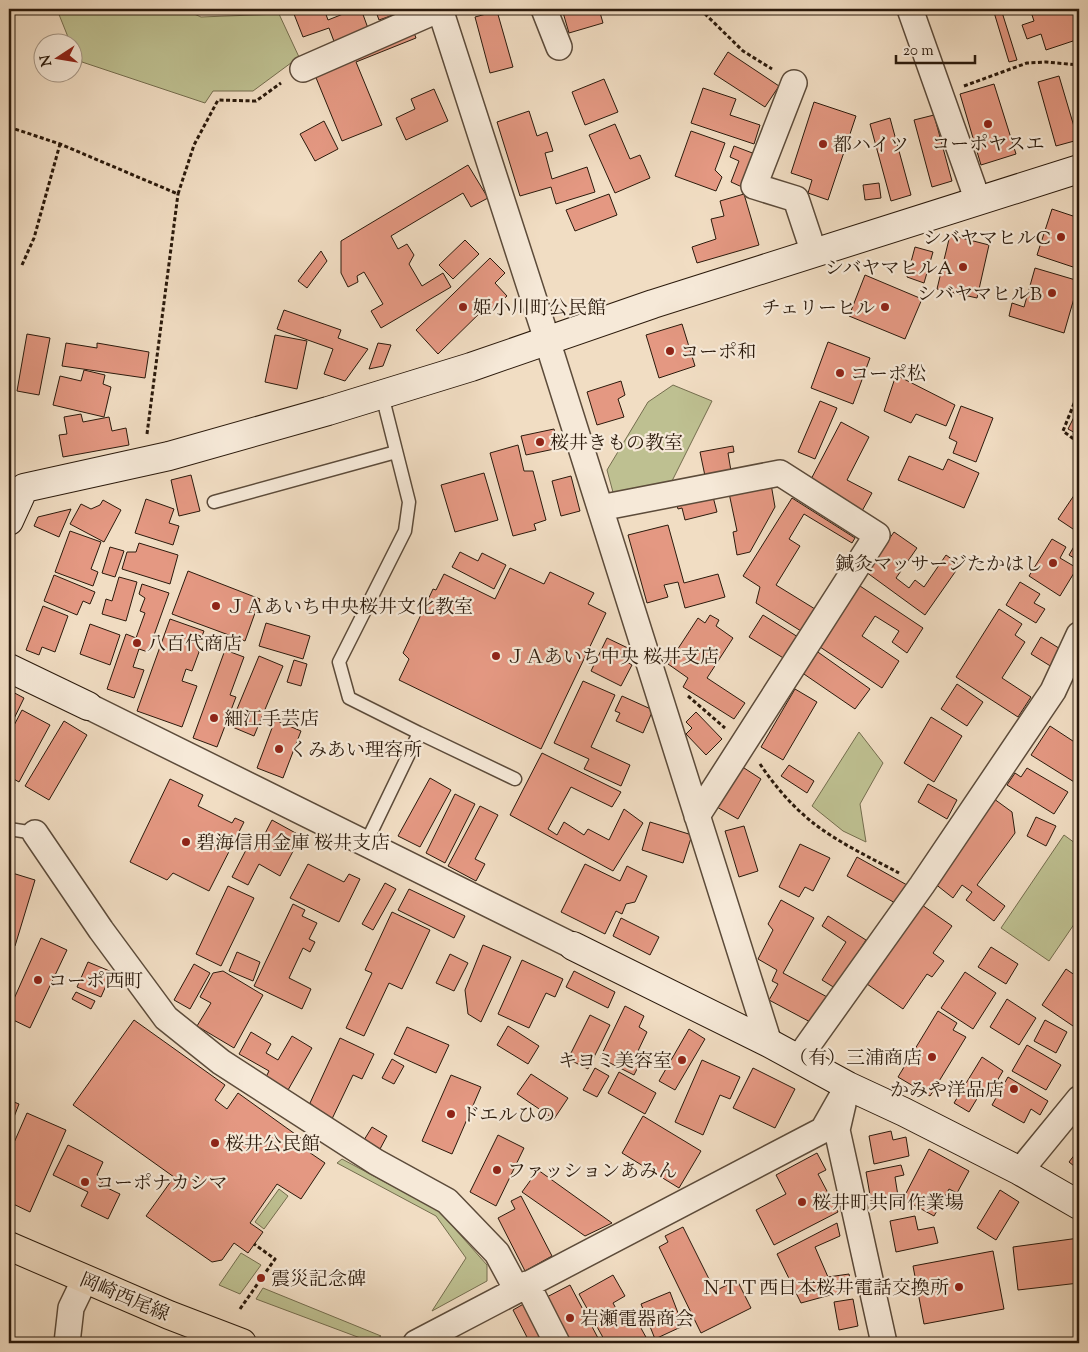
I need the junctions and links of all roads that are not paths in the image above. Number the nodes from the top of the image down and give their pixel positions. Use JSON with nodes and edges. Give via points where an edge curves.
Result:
{"nodes":[{"id":1,"x":440,"y":9,"type":"edge"},
{"id":2,"x":544,"y":9,"type":"edge"},
{"id":3,"x":910,"y":9,"type":"edge"},
{"id":4,"x":559,"y":47,"type":"dead end"},
{"id":5,"x":303,"y":69,"type":"road end"},
{"id":6,"x":794,"y":83,"type":"road end"},
{"id":7,"x":1079,"y":169,"type":"edge"},
{"id":8,"x":978,"y":201,"type":"junction"},
{"id":9,"x":814,"y":253,"type":"junction"},
{"id":10,"x":547,"y":340,"type":"junction"},
{"id":11,"x":382,"y":394,"type":"junction"},
{"id":12,"x":396,"y":452,"type":"junction"},
{"id":13,"x":16,"y":489,"type":"edge"},
{"id":14,"x":214,"y":502,"type":"dead end"},
{"id":15,"x":600,"y":508,"type":"junction"},
{"id":16,"x":9,"y":521,"type":"edge"},
{"id":17,"x":1079,"y":635,"type":"edge"},
{"id":18,"x":9,"y":668,"type":"edge"},
{"id":19,"x":88,"y":706,"type":"joint"},
{"id":20,"x":419,"y":733,"type":"junction"},
{"id":21,"x":515,"y":779,"type":"dead end"},
{"id":22,"x":697,"y":816,"type":"junction"},
{"id":23,"x":9,"y":829,"type":"edge"},
{"id":24,"x":35,"y":833,"type":"joint"},
{"id":25,"x":366,"y":844,"type":"junction"},
{"id":26,"x":573,"y":946,"type":"joint"},
{"id":27,"x":769,"y":1043,"type":"junction"},
{"id":28,"x":798,"y":1059,"type":"junction"},
{"id":29,"x":848,"y":1086,"type":"junction"},
{"id":30,"x":1079,"y":1099,"type":"edge"},
{"id":31,"x":1020,"y":1171,"type":"junction"},
{"id":32,"x":1079,"y":1205,"type":"edge"},
{"id":33,"x":9,"y":1246,"type":"edge"},
{"id":34,"x":86,"y":1279,"type":"junction"},
{"id":35,"x":522,"y":1287,"type":"junction"},
{"id":36,"x":67,"y":1343,"type":"edge"},
{"id":37,"x":242,"y":1343,"type":"edge"},
{"id":38,"x":416,"y":1343,"type":"edge"},
{"id":39,"x":557,"y":1343,"type":"edge"},
{"id":40,"x":884,"y":1343,"type":"edge"}],
"edges":[{"from":1,"to":5,"type":"street"},
{"from":1,"to":10,"type":"street"},
{"from":2,"to":4,"type":"street"},
{"from":3,"to":8,"type":"street"},
{"from":6,"to":9,"type":"street","via":[[754,186],[796,199]]},
{"from":7,"to":8,"type":"street"},
{"from":8,"to":9,"type":"street"},
{"from":9,"to":10,"type":"street"},
{"from":10,"to":11,"type":"street"},
{"from":10,"to":15,"type":"street"},
{"from":11,"to":12,"type":"lane"},
{"from":11,"to":13,"type":"street","via":[[188,451]]},
{"from":12,"to":14,"type":"lane"},
{"from":12,"to":20,"type":"lane","via":[[409,502],[404,531],[339,662],[349,698]]},
{"from":13,"to":16,"type":"street"},
{"from":15,"to":22,"type":"street"},
{"from":15,"to":22,"type":"street","via":[[780,472],[877,535]]},
{"from":17,"to":28,"type":"street","via":[[1053,691],[922,885]]},
{"from":18,"to":19,"type":"street"},
{"from":19,"to":25,"type":"street"},
{"from":20,"to":21,"type":"lane"},
{"from":20,"to":25,"type":"lane"},
{"from":22,"to":27,"type":"street"},
{"from":23,"to":24,"type":"lane"},
{"from":24,"to":35,"type":"street","via":[[166,1018],[229,1067],[376,1162],[447,1201],[497,1253]]},
{"from":25,"to":26,"type":"street"},
{"from":26,"to":27,"type":"street"},
{"from":27,"to":28,"type":"street"},
{"from":28,"to":29,"type":"street"},
{"from":29,"to":31,"type":"street"},
{"from":29,"to":35,"type":"street","via":[[823,1130]]},
{"from":29,"to":40,"type":"street","via":[[837,1130]]},
{"from":30,"to":31,"type":"street"},
{"from":31,"to":32,"type":"street"},
{"from":33,"to":34,"type":"main road","name":"岡崎西尾線"},
{"from":34,"to":36,"type":"street","via":[[71,1308]]},
{"from":34,"to":37,"type":"main road","name":"岡崎西尾線"},
{"from":35,"to":38,"type":"street"},
{"from":35,"to":39,"type":"street"}]}
